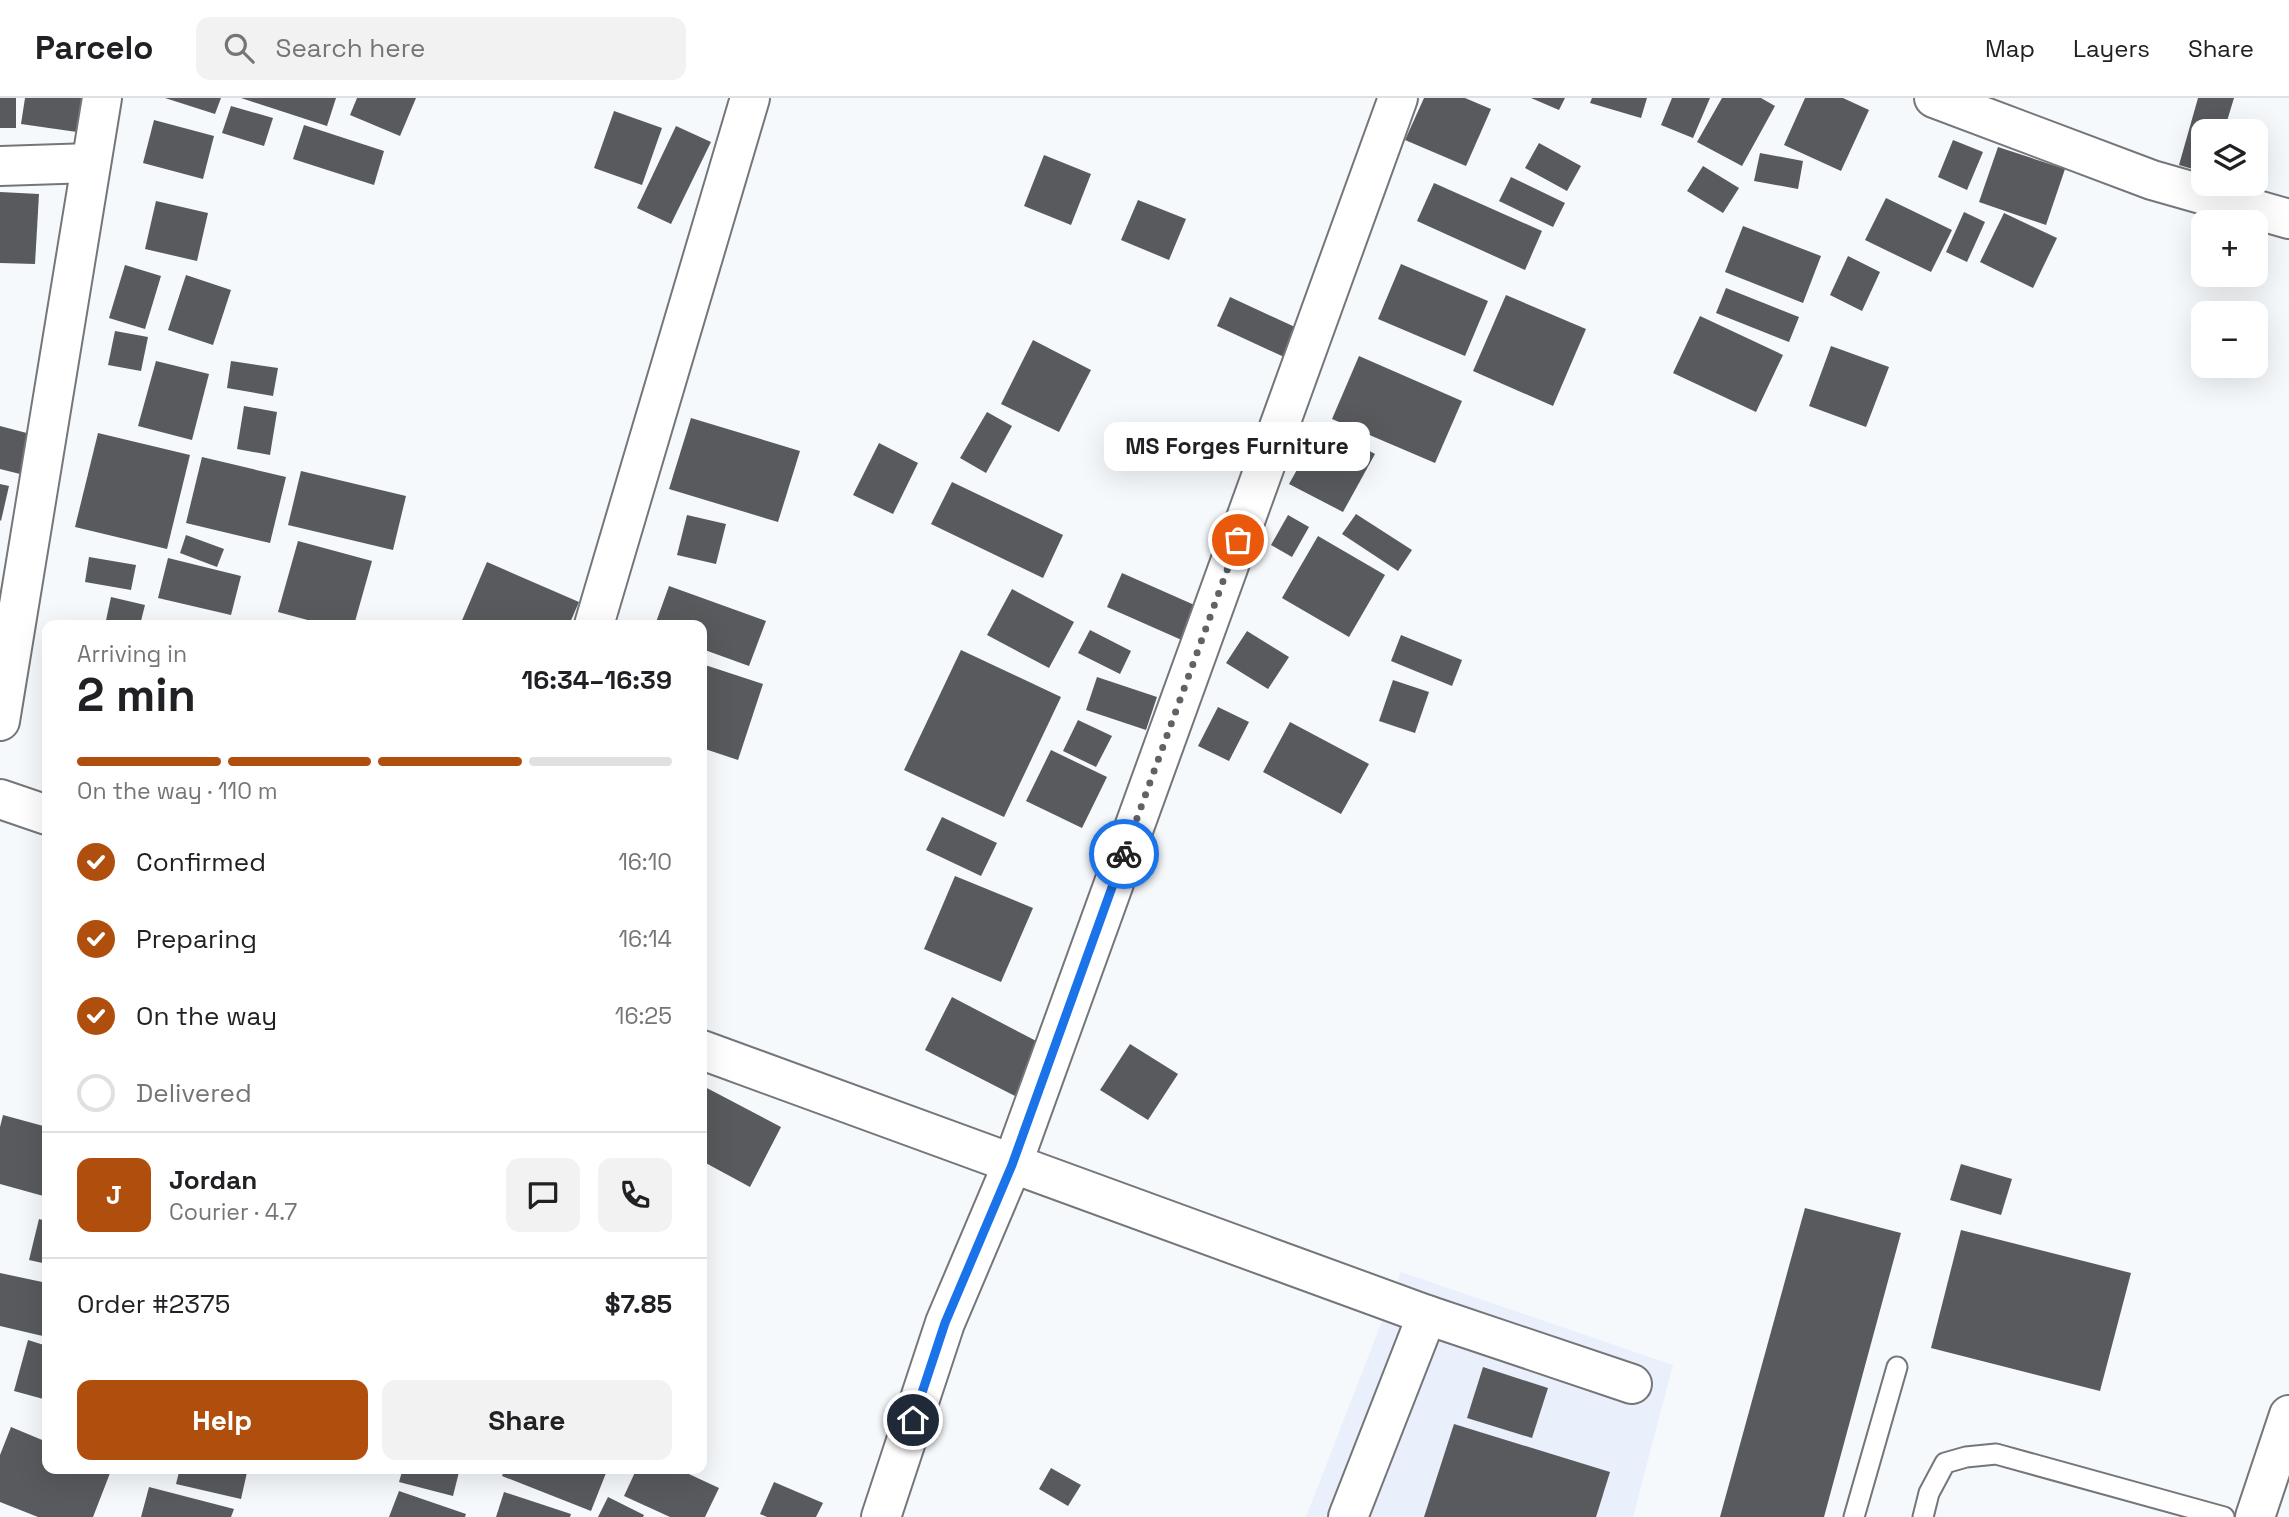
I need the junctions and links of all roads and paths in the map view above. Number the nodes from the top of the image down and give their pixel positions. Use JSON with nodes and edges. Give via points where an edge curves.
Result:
{"nodes":[{"id":1,"x":102,"y":98,"type":"edge"},
{"id":2,"x":750,"y":98,"type":"edge"},
{"id":3,"x":1398,"y":98,"type":"edge"},
{"id":4,"x":1934,"y":98,"type":"edge"},
{"id":5,"x":91,"y":163,"type":"junction"},
{"id":6,"x":0,"y":166,"type":"edge"},
{"id":7,"x":2289,"y":219,"type":"edge"},
{"id":8,"x":595,"y":620,"type":"edge"},
{"id":9,"x":6,"y":641,"type":"edge"},
{"id":10,"x":0,"y":721,"type":"edge"},
{"id":11,"x":0,"y":799,"type":"edge"},
{"id":12,"x":42,"y":814,"type":"edge"},
{"id":13,"x":707,"y":1052,"type":"edge"},
{"id":14,"x":1012,"y":1165,"type":"junction"},
{"id":15,"x":1427,"y":1315,"type":"junction"},
{"id":16,"x":1897,"y":1367,"type":"dead end"},
{"id":17,"x":1632,"y":1384,"type":"dead end"},
{"id":18,"x":2289,"y":1415,"type":"edge"},
{"id":19,"x":881,"y":1517,"type":"edge"},
{"id":20,"x":1348,"y":1517,"type":"edge"},
{"id":21,"x":1854,"y":1517,"type":"edge"},
{"id":22,"x":1923,"y":1517,"type":"edge"},
{"id":23,"x":2224,"y":1517,"type":"edge"},
{"id":24,"x":2255,"y":1517,"type":"edge"}],
"edges":[{"from":1,"to":5,"type":"street"},
{"from":2,"to":8,"type":"street"},
{"from":3,"to":14,"type":"street"},
{"from":4,"to":7,"type":"street","via":[[2152,180]]},
{"from":5,"to":6,"type":"street"},
{"from":5,"to":9,"type":"street"},
{"from":9,"to":10,"type":"street"},
{"from":11,"to":12,"type":"street"},
{"from":13,"to":14,"type":"street"},
{"from":14,"to":15,"type":"street"},
{"from":14,"to":19,"type":"street","via":[[945,1323]]},
{"from":15,"to":17,"type":"street"},
{"from":15,"to":20,"type":"street"},
{"from":16,"to":21,"type":"lane"},
{"from":18,"to":24,"type":"street"},
{"from":22,"to":23,"type":"lane","via":[[1945,1463],[1996,1454]]}]}
